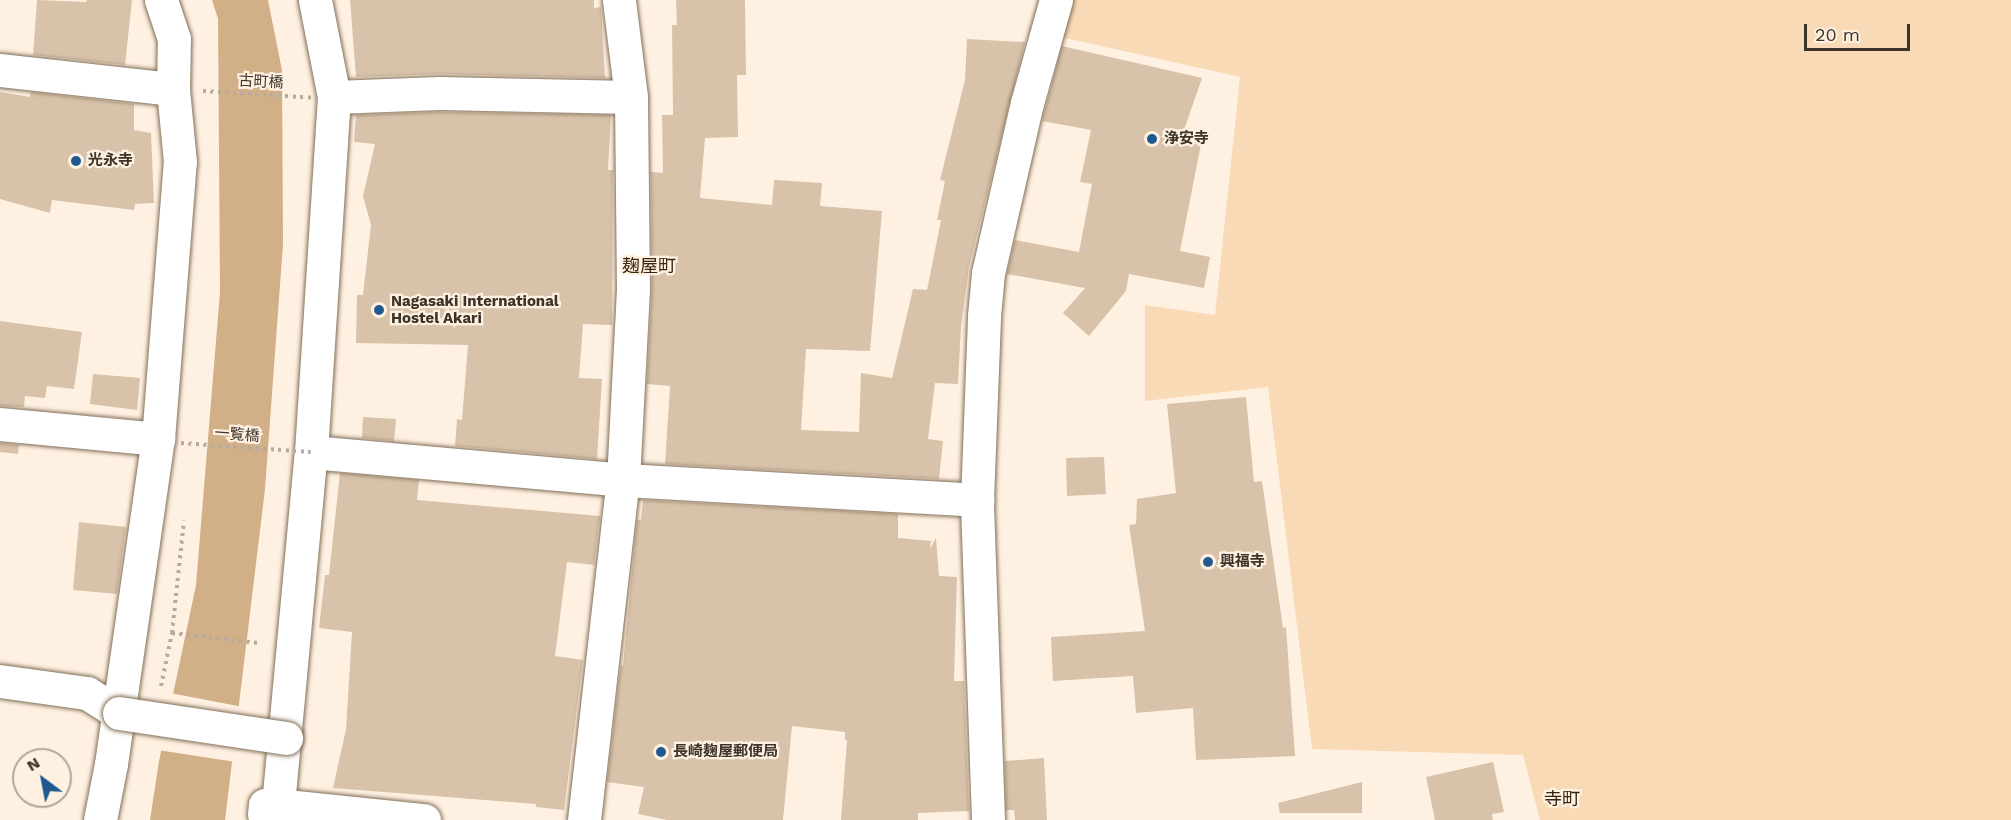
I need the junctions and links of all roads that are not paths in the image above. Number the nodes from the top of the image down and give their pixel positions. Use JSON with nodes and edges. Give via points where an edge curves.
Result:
{"nodes":[{"id":1,"x":161,"y":0,"type":"edge"},
{"id":2,"x":315,"y":0,"type":"edge"},
{"id":3,"x":619,"y":0,"type":"edge"},
{"id":4,"x":1056,"y":0,"type":"edge"},
{"id":5,"x":0,"y":70,"type":"edge"},
{"id":6,"x":188,"y":90,"type":"junction"},
{"id":7,"x":631,"y":97,"type":"junction"},
{"id":8,"x":326,"y":98,"type":"junction"},
{"id":9,"x":0,"y":424,"type":"edge"},
{"id":10,"x":169,"y":441,"type":"junction"},
{"id":11,"x":301,"y":452,"type":"junction"},
{"id":12,"x":623,"y":480,"type":"junction"},
{"id":13,"x":976,"y":500,"type":"junction"},
{"id":14,"x":0,"y":681,"type":"edge"},
{"id":15,"x":119,"y":713,"type":"junction"},
{"id":16,"x":286,"y":738,"type":"junction"},
{"id":17,"x":271,"y":812,"type":"edge"},
{"id":18,"x":100,"y":820,"type":"edge"},
{"id":19,"x":424,"y":820,"type":"edge"},
{"id":20,"x":584,"y":820,"type":"edge"},
{"id":21,"x":988,"y":820,"type":"edge"}],
"edges":[{"from":1,"to":6,"type":"street"},
{"from":2,"to":8,"type":"street"},
{"from":3,"to":7,"type":"street"},
{"from":4,"to":13,"type":"street","via":[[1026,103],[988,273]]},
{"from":5,"to":6,"type":"street"},
{"from":6,"to":10,"type":"street","via":[[180,162]]},
{"from":7,"to":8,"type":"street","via":[[439,93]]},
{"from":7,"to":12,"type":"street","via":[[633,290]]},
{"from":8,"to":11,"type":"street"},
{"from":9,"to":10,"type":"street"},
{"from":10,"to":15,"type":"street"},
{"from":11,"to":12,"type":"street"},
{"from":11,"to":16,"type":"street"},
{"from":12,"to":13,"type":"street"},
{"from":12,"to":20,"type":"street"},
{"from":13,"to":21,"type":"street"},
{"from":14,"to":15,"type":"street","via":[[87,693]]},
{"from":15,"to":16,"type":"street","bridge":true},
{"from":15,"to":18,"type":"street"},
{"from":16,"to":17,"type":"street"},
{"from":17,"to":19,"type":"street"}]}
